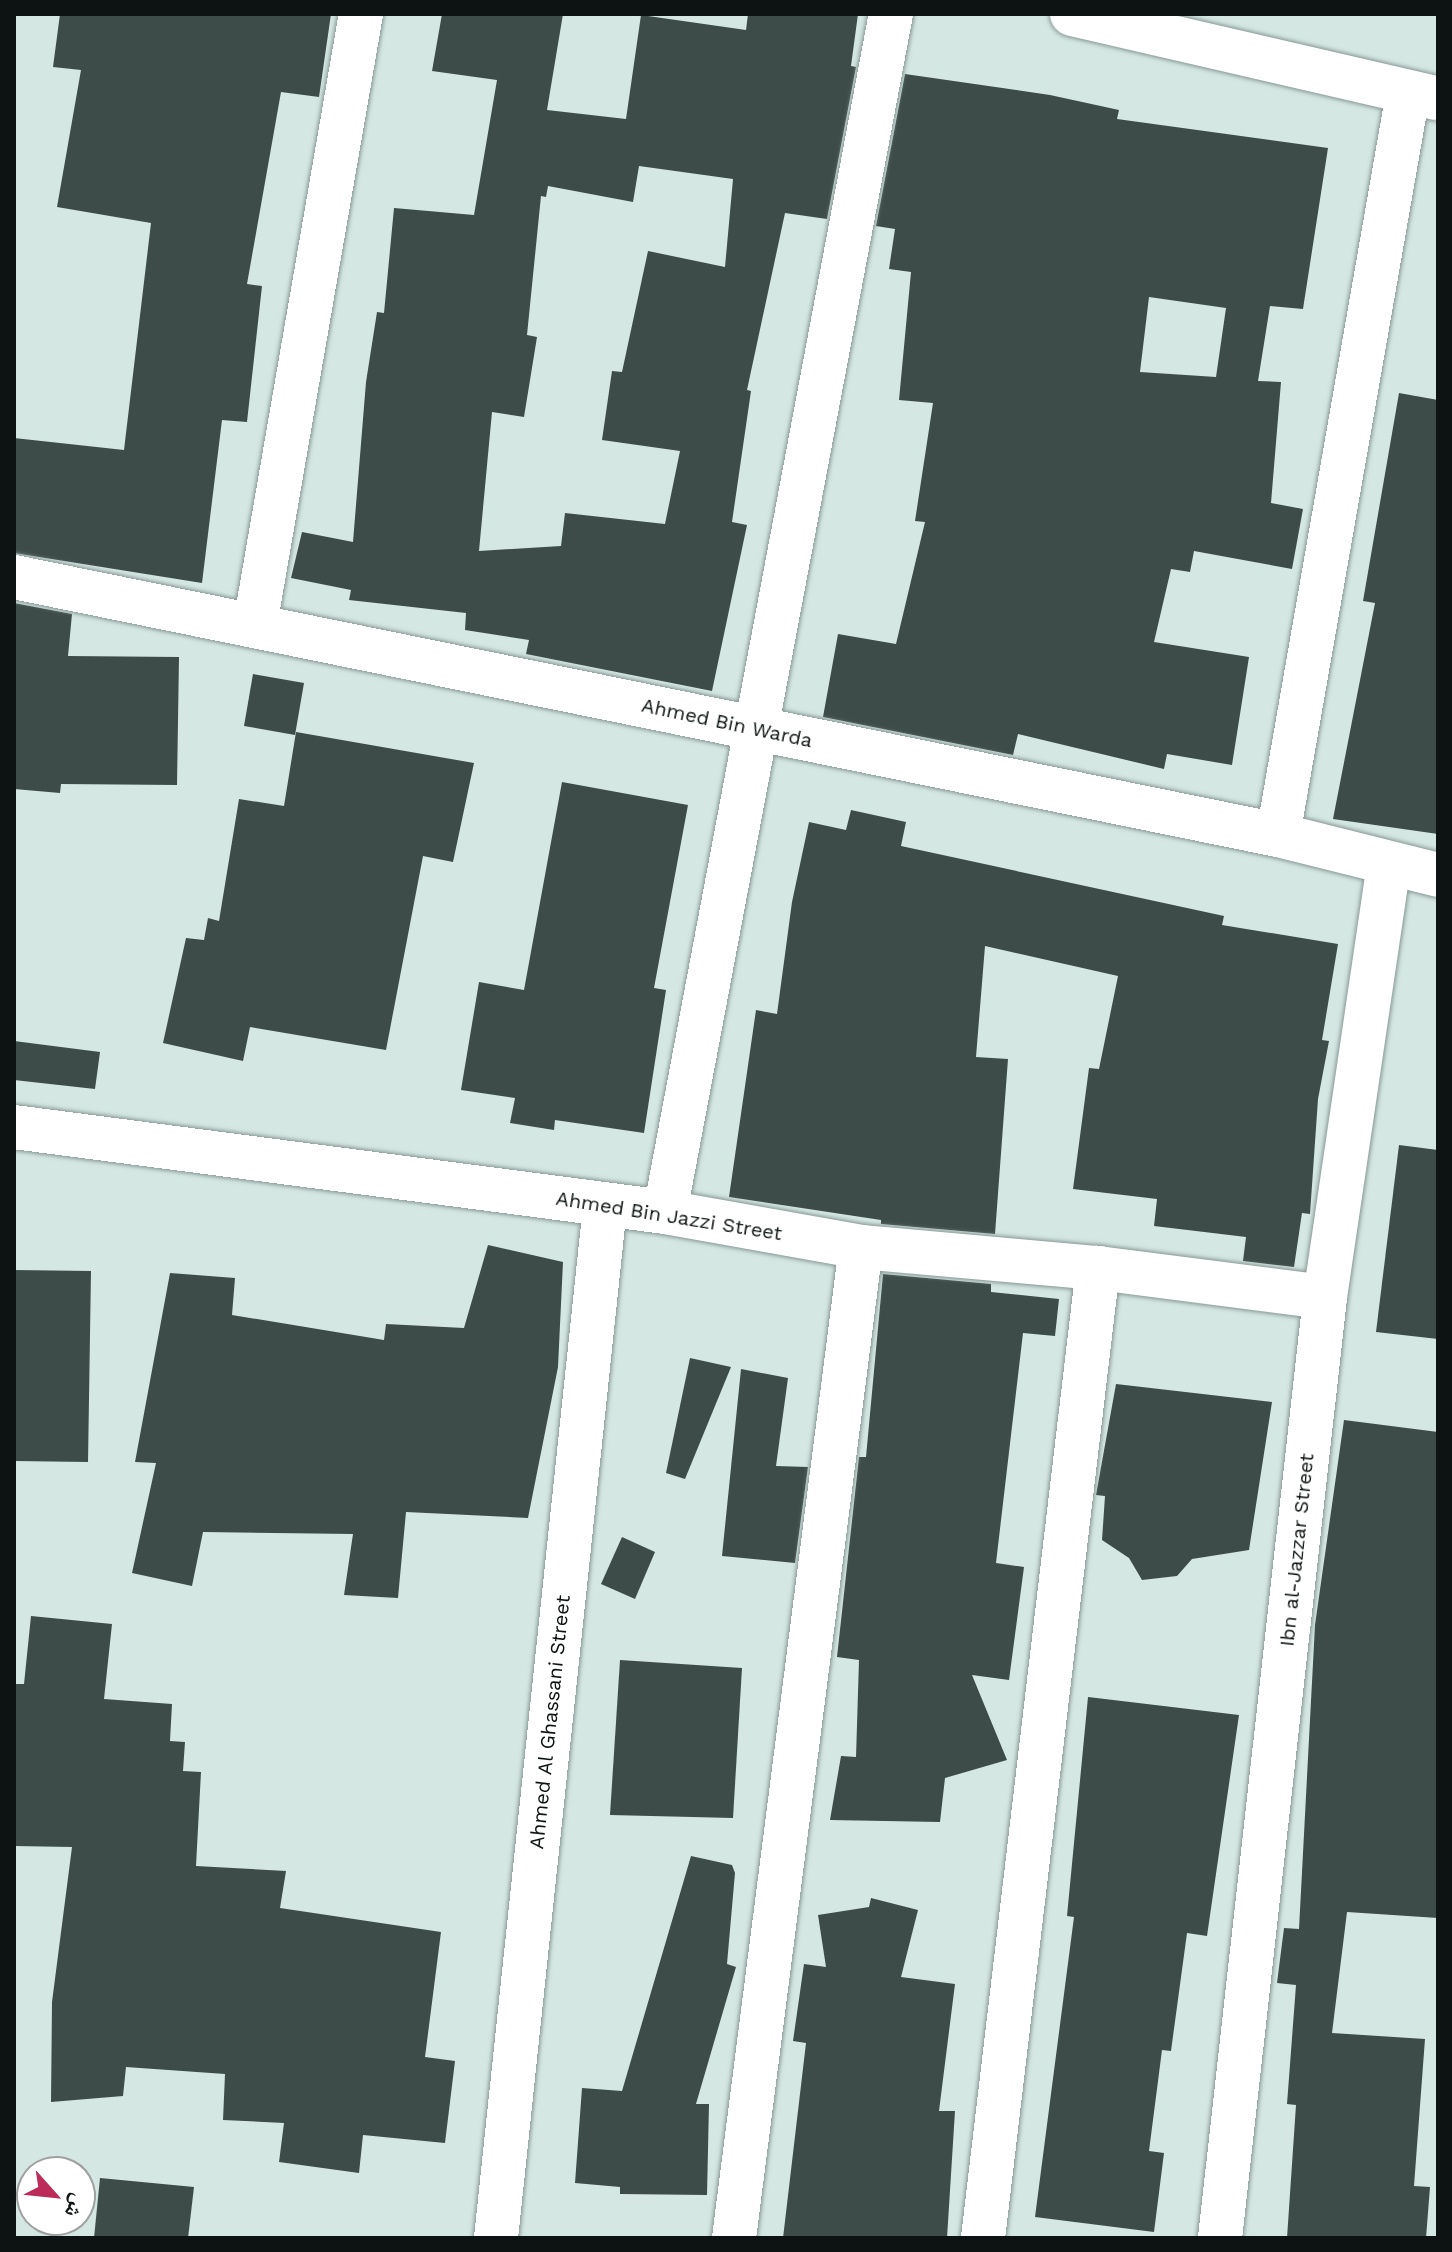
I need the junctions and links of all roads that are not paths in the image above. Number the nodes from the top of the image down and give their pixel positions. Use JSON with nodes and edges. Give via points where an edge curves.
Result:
{"nodes":[{"id":1,"x":361,"y":14,"type":"edge"},
{"id":2,"x":891,"y":14,"type":"edge"},
{"id":3,"x":1072,"y":14,"type":"edge"},
{"id":4,"x":1423,"y":95,"type":"edge"},
{"id":5,"x":14,"y":577,"type":"edge"},
{"id":6,"x":255,"y":625,"type":"junction"},
{"id":7,"x":755,"y":729,"type":"junction"},
{"id":8,"x":1278,"y":835,"type":"junction"},
{"id":9,"x":1389,"y":864,"type":"junction"},
{"id":10,"x":1438,"y":875,"type":"edge"},
{"id":11,"x":14,"y":1127,"type":"edge"},
{"id":12,"x":605,"y":1206,"type":"junction"},
{"id":13,"x":665,"y":1212,"type":"junction"},
{"id":14,"x":861,"y":1247,"type":"junction"},
{"id":15,"x":1098,"y":1268,"type":"junction"},
{"id":16,"x":1325,"y":1297,"type":"junction"},
{"id":17,"x":496,"y":2238,"type":"edge"},
{"id":18,"x":734,"y":2238,"type":"edge"},
{"id":19,"x":983,"y":2238,"type":"edge"},
{"id":20,"x":1220,"y":2238,"type":"edge"}],
"edges":[{"from":1,"to":6,"type":"street"},
{"from":2,"to":7,"type":"street"},
{"from":3,"to":4,"type":"street"},
{"from":4,"to":8,"type":"street"},
{"from":5,"to":6,"type":"street","name":"Ahmed Bin Warda"},
{"from":6,"to":7,"type":"street","name":"Ahmed Bin Warda"},
{"from":7,"to":8,"type":"street","name":"Ahmed Bin Warda"},
{"from":7,"to":13,"type":"street"},
{"from":8,"to":9,"type":"street","name":"Ahmed Bin Warda"},
{"from":9,"to":10,"type":"street","name":"Ahmed Bin Warda"},
{"from":9,"to":16,"type":"street","name":"Ibn al-Jazzar Street"},
{"from":11,"to":12,"type":"street","name":"Ahmed Bin Jazzi Street"},
{"from":12,"to":13,"type":"street","name":"Ahmed Bin Jazzi Street"},
{"from":12,"to":17,"type":"street","name":"Ahmed Al Ghassani Street"},
{"from":13,"to":14,"type":"street","name":"Ahmed Bin Jazzi Street"},
{"from":14,"to":15,"type":"street","name":"Ahmed Bin Jazzi Street"},
{"from":14,"to":18,"type":"street"},
{"from":15,"to":16,"type":"street","name":"Ahmed Bin Jazzi Street"},
{"from":15,"to":19,"type":"street"},
{"from":16,"to":20,"type":"street","name":"Ibn al-Jazzar Street"}]}
